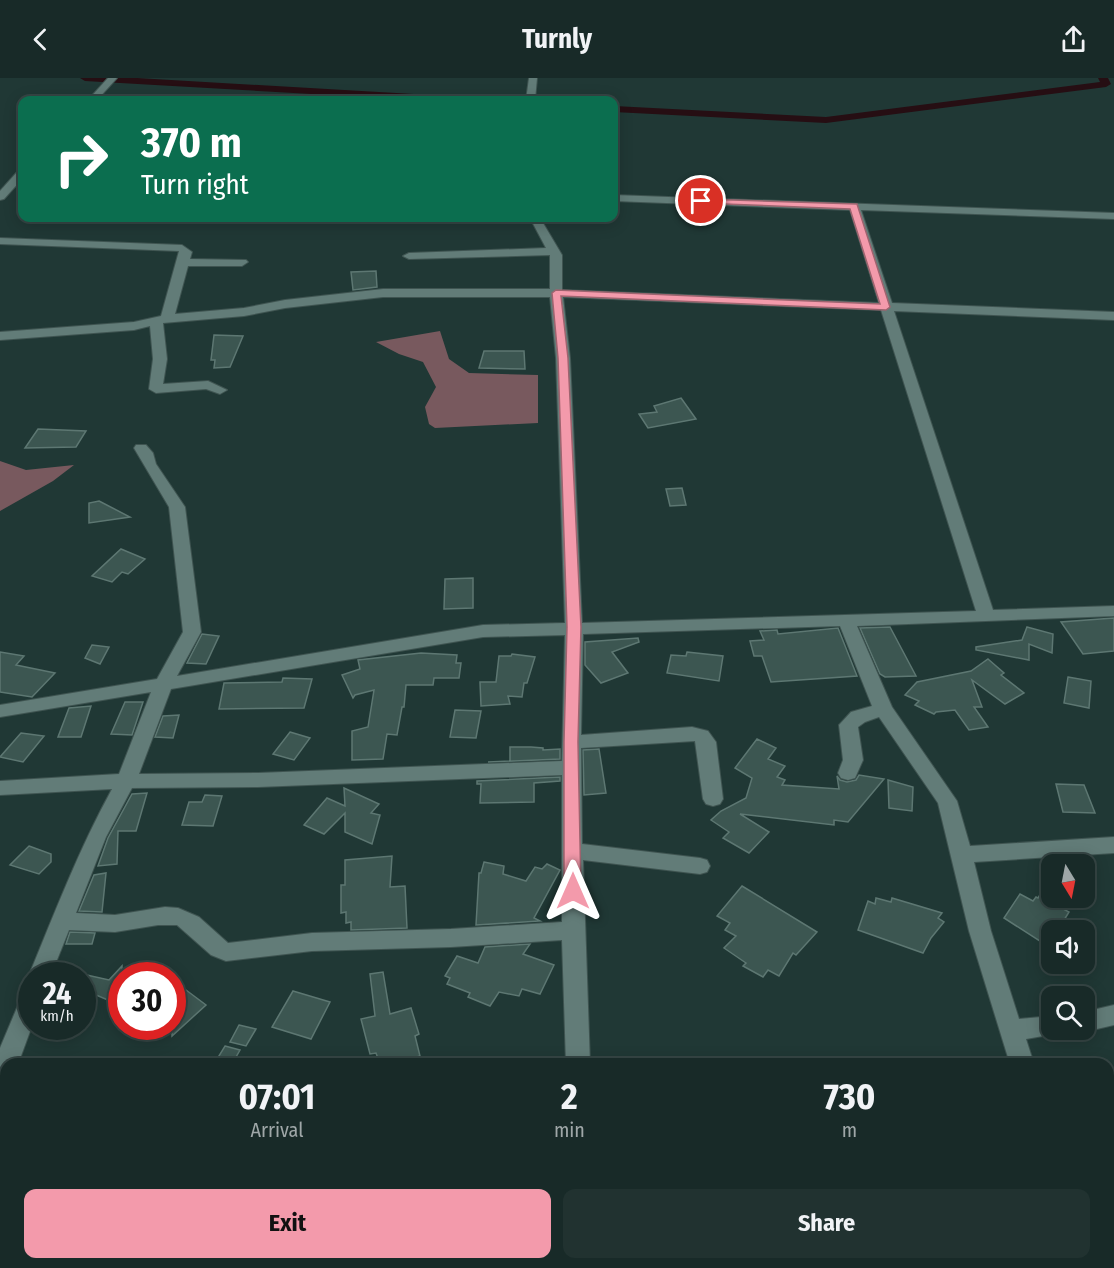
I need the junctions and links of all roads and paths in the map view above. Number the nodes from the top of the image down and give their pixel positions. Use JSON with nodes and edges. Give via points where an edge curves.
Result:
{"nodes":[{"id":1,"x":533,"y":78,"type":"edge"},
{"id":2,"x":112,"y":80,"type":"edge"},
{"id":3,"x":96,"y":96,"type":"edge"},
{"id":4,"x":531,"y":96,"type":"edge"},
{"id":5,"x":18,"y":177,"type":"edge"},
{"id":6,"x":0,"y":197,"type":"edge"},
{"id":7,"x":618,"y":198,"type":"edge"},
{"id":8,"x":854,"y":206,"type":"junction"},
{"id":9,"x":1114,"y":216,"type":"edge"},
{"id":10,"x":537,"y":222,"type":"edge"},
{"id":11,"x":0,"y":241,"type":"edge"},
{"id":12,"x":552,"y":251,"type":"junction"},
{"id":13,"x":409,"y":256,"type":"dead end"},
{"id":14,"x":183,"y":262,"type":"junction"},
{"id":15,"x":242,"y":262,"type":"dead end"},
{"id":16,"x":556,"y":293,"type":"junction"},
{"id":17,"x":886,"y":307,"type":"junction"},
{"id":18,"x":1114,"y":316,"type":"edge"},
{"id":19,"x":162,"y":320,"type":"junction"},
{"id":20,"x":0,"y":336,"type":"edge"},
{"id":21,"x":220,"y":390,"type":"dead end"},
{"id":22,"x":141,"y":448,"type":"dead end"},
{"id":23,"x":1114,"y":610,"type":"edge"},
{"id":24,"x":986,"y":614,"type":"junction"},
{"id":25,"x":846,"y":620,"type":"junction"},
{"id":26,"x":574,"y":627,"type":"junction"},
{"id":27,"x":164,"y":683,"type":"junction"},
{"id":28,"x":883,"y":709,"type":"junction"},
{"id":29,"x":0,"y":711,"type":"edge"},
{"id":30,"x":571,"y":742,"type":"junction"},
{"id":31,"x":571,"y":768,"type":"junction"},
{"id":32,"x":848,"y":773,"type":"dead end"},
{"id":33,"x":126,"y":781,"type":"junction"},
{"id":34,"x":0,"y":788,"type":"edge"},
{"id":35,"x":712,"y":800,"type":"dead end"},
{"id":36,"x":1114,"y":845,"type":"edge"},
{"id":37,"x":572,"y":851,"type":"junction"},
{"id":38,"x":961,"y":855,"type":"junction"},
{"id":39,"x":700,"y":867,"type":"dead end"},
{"id":40,"x":62,"y":921,"type":"junction"},
{"id":41,"x":573,"y":930,"type":"junction"},
{"id":42,"x":45,"y":962,"type":"edge"},
{"id":43,"x":1114,"y":1015,"type":"edge"},
{"id":44,"x":1095,"y":1019,"type":"edge"},
{"id":45,"x":1041,"y":1027,"type":"edge"},
{"id":46,"x":1011,"y":1030,"type":"junction"},
{"id":47,"x":18,"y":1033,"type":"edge"},
{"id":48,"x":8,"y":1058,"type":"edge"},
{"id":49,"x":578,"y":1058,"type":"edge"},
{"id":50,"x":1020,"y":1058,"type":"edge"}],
"edges":[{"from":1,"to":4,"type":"street"},
{"from":2,"to":3,"type":"street"},
{"from":5,"to":6,"type":"street"},
{"from":7,"to":8,"type":"street"},
{"from":8,"to":9,"type":"street"},
{"from":8,"to":17,"type":"street"},
{"from":10,"to":12,"type":"street"},
{"from":11,"to":14,"type":"street","via":[[175,246],[186,252]]},
{"from":12,"to":13,"type":"street"},
{"from":12,"to":16,"type":"street","via":[[556,255]]},
{"from":14,"to":15,"type":"street"},
{"from":14,"to":19,"type":"street"},
{"from":16,"to":17,"type":"street"},
{"from":16,"to":19,"type":"street","via":[[383,293]]},
{"from":16,"to":26,"type":"street","via":[[563,358]]},
{"from":17,"to":18,"type":"street"},
{"from":17,"to":24,"type":"street"},
{"from":19,"to":20,"type":"street","via":[[135,326]]},
{"from":19,"to":21,"type":"street","via":[[156,389],[208,385]]},
{"from":22,"to":27,"type":"street","via":[[177,507],[192,632]]},
{"from":23,"to":24,"type":"street"},
{"from":24,"to":25,"type":"street"},
{"from":25,"to":26,"type":"street"},
{"from":25,"to":28,"type":"street"},
{"from":26,"to":27,"type":"street","via":[[483,631]]},
{"from":26,"to":30,"type":"street"},
{"from":27,"to":29,"type":"street"},
{"from":27,"to":33,"type":"street"},
{"from":28,"to":32,"type":"street","via":[[848,724],[853,760]]},
{"from":28,"to":38,"type":"street","via":[[947,801]]},
{"from":30,"to":31,"type":"street"},
{"from":30,"to":35,"type":"street","via":[[701,736],[706,742]]},
{"from":31,"to":33,"type":"street"},
{"from":31,"to":37,"type":"street"},
{"from":33,"to":34,"type":"street"},
{"from":33,"to":40,"type":"street","via":[[96,837]]},
{"from":36,"to":38,"type":"street"},
{"from":37,"to":39,"type":"street"},
{"from":37,"to":41,"type":"street"},
{"from":38,"to":46,"type":"street"},
{"from":40,"to":41,"type":"street","via":[[122,923],[179,917],[198,927],[219,950],[226,952],[312,942]]},
{"from":40,"to":42,"type":"street"},
{"from":41,"to":49,"type":"street"},
{"from":43,"to":44,"type":"street"},
{"from":45,"to":46,"type":"street"},
{"from":46,"to":50,"type":"street"},
{"from":47,"to":48,"type":"street"}]}
